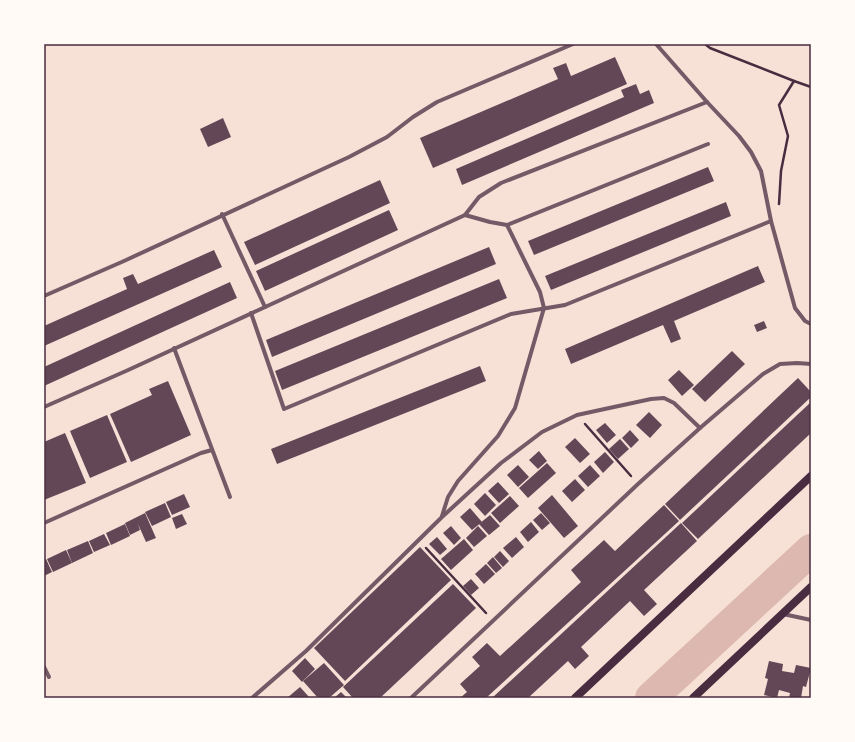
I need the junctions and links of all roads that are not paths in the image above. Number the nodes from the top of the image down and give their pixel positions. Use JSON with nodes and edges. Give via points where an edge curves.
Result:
{"nodes":[{"id":1,"x":573,"y":44,"type":"edge"},
{"id":2,"x":656,"y":44,"type":"edge"},
{"id":3,"x":707,"y":102,"type":"junction"},
{"id":4,"x":708,"y":144,"type":"dead end"},
{"id":5,"x":222,"y":214,"type":"junction"},
{"id":6,"x":465,"y":215,"type":"junction"},
{"id":7,"x":771,"y":221,"type":"junction"},
{"id":8,"x":507,"y":225,"type":"junction"},
{"id":9,"x":44,"y":296,"type":"edge"},
{"id":10,"x":265,"y":307,"type":"junction"},
{"id":11,"x":544,"y":308,"type":"junction"},
{"id":12,"x":251,"y":313,"type":"junction"},
{"id":13,"x":811,"y":324,"type":"edge"},
{"id":14,"x":174,"y":348,"type":"junction"},
{"id":15,"x":811,"y":364,"type":"edge"},
{"id":16,"x":44,"y":407,"type":"edge"},
{"id":17,"x":700,"y":428,"type":"junction"},
{"id":18,"x":212,"y":450,"type":"junction"},
{"id":19,"x":811,"y":476,"type":"edge"},
{"id":20,"x":230,"y":497,"type":"dead end"},
{"id":21,"x":442,"y":517,"type":"junction"},
{"id":22,"x":44,"y":523,"type":"edge"},
{"id":23,"x":811,"y":587,"type":"edge"},
{"id":24,"x":783,"y":614,"type":"junction"},
{"id":25,"x":811,"y":620,"type":"edge"},
{"id":26,"x":44,"y":667,"type":"edge"},
{"id":27,"x":49,"y":677,"type":"dead end"},
{"id":28,"x":252,"y":698,"type":"edge"},
{"id":29,"x":412,"y":698,"type":"edge"},
{"id":30,"x":574,"y":698,"type":"edge"},
{"id":31,"x":693,"y":698,"type":"edge"}],
"edges":[{"from":1,"to":5,"type":"street","via":[[437,102],[387,137]]},
{"from":2,"to":3,"type":"street"},
{"from":3,"to":6,"type":"street","via":[[501,183],[479,197]]},
{"from":3,"to":7,"type":"street","via":[[740,136],[750,152],[760,172]]},
{"from":4,"to":8,"type":"street"},
{"from":5,"to":9,"type":"street"},
{"from":5,"to":10,"type":"street"},
{"from":6,"to":8,"type":"street"},
{"from":6,"to":10,"type":"street"},
{"from":7,"to":11,"type":"street","via":[[565,305]]},
{"from":7,"to":13,"type":"street","via":[[795,308],[805,321]]},
{"from":8,"to":11,"type":"street","via":[[540,292]]},
{"from":10,"to":12,"type":"street"},
{"from":11,"to":12,"type":"street","via":[[511,314],[284,409]]},
{"from":11,"to":21,"type":"street","via":[[515,408],[498,436],[458,482],[448,497]]},
{"from":12,"to":14,"type":"street"},
{"from":14,"to":16,"type":"street"},
{"from":14,"to":18,"type":"street"},
{"from":15,"to":17,"type":"street","via":[[780,364],[763,374]]},
{"from":17,"to":21,"type":"street","via":[[674,403],[664,398],[577,415],[542,432],[501,463]]},
{"from":17,"to":29,"type":"street"},
{"from":18,"to":20,"type":"street"},
{"from":18,"to":22,"type":"street"},
{"from":19,"to":30,"type":"main road"},
{"from":21,"to":28,"type":"street","via":[[306,651]]},
{"from":23,"to":24,"type":"main road"},
{"from":24,"to":25,"type":"street"},
{"from":24,"to":31,"type":"main road"},
{"from":26,"to":27,"type":"street"}]}
